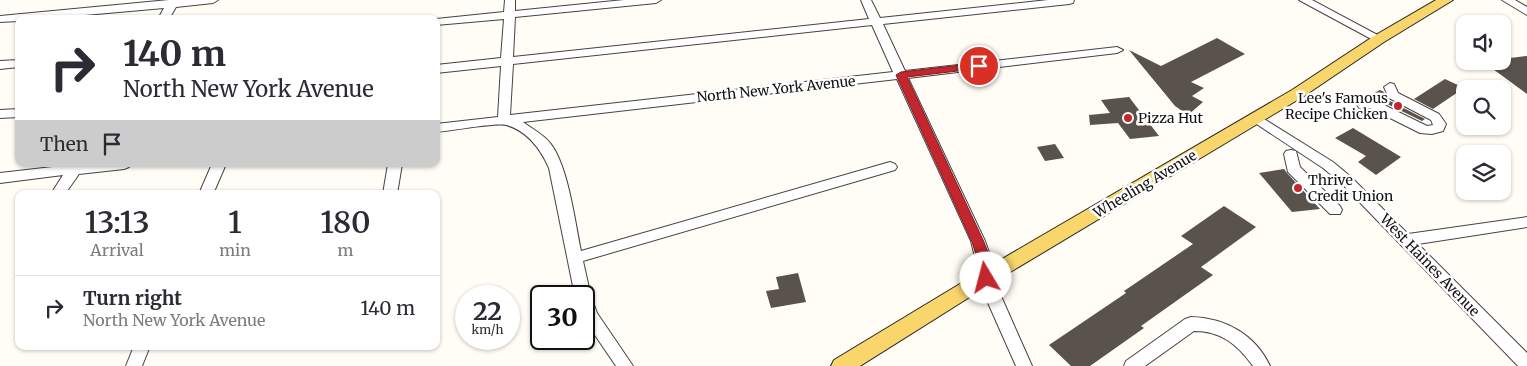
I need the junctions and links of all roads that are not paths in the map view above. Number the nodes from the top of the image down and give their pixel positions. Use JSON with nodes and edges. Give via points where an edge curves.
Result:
{"nodes":[{"id":1,"x":213,"y":0,"type":"edge"},
{"id":2,"x":510,"y":0,"type":"edge"},
{"id":3,"x":656,"y":0,"type":"edge"},
{"id":4,"x":866,"y":0,"type":"edge"},
{"id":5,"x":1304,"y":0,"type":"edge"},
{"id":6,"x":1446,"y":0,"type":"edge"},
{"id":7,"x":1508,"y":0,"type":"edge"},
{"id":8,"x":173,"y":2,"type":"edge"},
{"id":9,"x":1069,"y":2,"type":"dead end"},
{"id":10,"x":1527,"y":12,"type":"edge"},
{"id":11,"x":41,"y":15,"type":"edge"},
{"id":12,"x":165,"y":15,"type":"edge"},
{"id":13,"x":509,"y":15,"type":"junction"},
{"id":14,"x":15,"y":18,"type":"edge"},
{"id":15,"x":0,"y":19,"type":"edge"},
{"id":16,"x":440,"y":22,"type":"edge"},
{"id":17,"x":876,"y":23,"type":"junction"},
{"id":18,"x":1379,"y":39,"type":"junction"},
{"id":19,"x":1117,"y":50,"type":"dead end"},
{"id":20,"x":507,"y":61,"type":"junction"},
{"id":21,"x":15,"y":63,"type":"edge"},
{"id":22,"x":0,"y":65,"type":"edge"},
{"id":23,"x":440,"y":69,"type":"edge"},
{"id":24,"x":901,"y":75,"type":"junction"},
{"id":25,"x":1390,"y":87,"type":"dead end"},
{"id":26,"x":1363,"y":105,"type":"dead end"},
{"id":27,"x":15,"y":113,"type":"edge"},
{"id":28,"x":0,"y":114,"type":"edge"},
{"id":29,"x":1256,"y":118,"type":"junction"},
{"id":30,"x":504,"y":120,"type":"junction"},
{"id":31,"x":440,"y":128,"type":"edge"},
{"id":32,"x":1291,"y":154,"type":"dead end"},
{"id":33,"x":71,"y":167,"type":"edge"},
{"id":34,"x":76,"y":167,"type":"edge"},
{"id":35,"x":218,"y":167,"type":"edge"},
{"id":36,"x":394,"y":167,"type":"edge"},
{"id":37,"x":890,"y":167,"type":"dead end"},
{"id":38,"x":0,"y":178,"type":"edge"},
{"id":39,"x":61,"y":190,"type":"edge"},
{"id":40,"x":208,"y":190,"type":"edge"},
{"id":41,"x":391,"y":190,"type":"edge"},
{"id":42,"x":1334,"y":210,"type":"dead end"},
{"id":43,"x":1527,"y":222,"type":"edge"},
{"id":44,"x":1406,"y":240,"type":"junction"},
{"id":45,"x":575,"y":258,"type":"junction"},
{"id":46,"x":986,"y":278,"type":"junction"},
{"id":47,"x":580,"y":285,"type":"edge"},
{"id":48,"x":595,"y":323,"type":"edge"},
{"id":49,"x":140,"y":350,"type":"edge"},
{"id":50,"x":1527,"y":364,"type":"edge"},
{"id":51,"x":134,"y":366,"type":"edge"},
{"id":52,"x":625,"y":366,"type":"edge"},
{"id":53,"x":842,"y":366,"type":"edge"},
{"id":54,"x":1024,"y":366,"type":"edge"},
{"id":55,"x":1132,"y":366,"type":"edge"},
{"id":56,"x":1262,"y":366,"type":"edge"}],
"edges":[{"from":1,"to":8,"type":"street"},
{"from":2,"to":13,"type":"street"},
{"from":3,"to":13,"type":"street"},
{"from":4,"to":17,"type":"street"},
{"from":5,"to":18,"type":"street"},
{"from":6,"to":18,"type":"main road","name":"Wheeling Avenue"},
{"from":7,"to":10,"type":"lane"},
{"from":8,"to":11,"type":"street"},
{"from":8,"to":12,"type":"street"},
{"from":9,"to":17,"type":"street"},
{"from":13,"to":16,"type":"street"},
{"from":13,"to":20,"type":"street"},
{"from":14,"to":15,"type":"street"},
{"from":17,"to":20,"type":"street"},
{"from":17,"to":24,"type":"street"},
{"from":18,"to":29,"type":"main road","name":"Wheeling Avenue"},
{"from":19,"to":24,"type":"street","name":"North New York Avenue"},
{"from":20,"to":23,"type":"street"},
{"from":20,"to":30,"type":"street"},
{"from":21,"to":22,"type":"street"},
{"from":24,"to":30,"type":"street","name":"North New York Avenue"},
{"from":24,"to":46,"type":"street","via":[[978,242]]},
{"from":25,"to":26,"type":"street","via":[[1392,94],[1435,117],[1440,124],[1438,128],[1418,128],[1372,104]]},
{"from":27,"to":28,"type":"street"},
{"from":29,"to":44,"type":"street","name":"West Haines Avenue","via":[[1328,165]]},
{"from":29,"to":46,"type":"main road","name":"Wheeling Avenue"},
{"from":30,"to":31,"type":"street","name":"North New York Avenue"},
{"from":30,"to":45,"type":"street","via":[[529,131],[546,147],[561,186]]},
{"from":32,"to":42,"type":"street","via":[[1293,169]]},
{"from":33,"to":38,"type":"street"},
{"from":34,"to":39,"type":"street"},
{"from":35,"to":40,"type":"street"},
{"from":36,"to":41,"type":"street"},
{"from":37,"to":45,"type":"street"},
{"from":43,"to":44,"type":"street"},
{"from":44,"to":50,"type":"street","name":"West Haines Avenue"},
{"from":45,"to":47,"type":"street"},
{"from":46,"to":53,"type":"main road","name":"Wheeling Avenue"},
{"from":46,"to":54,"type":"street"},
{"from":48,"to":52,"type":"street"},
{"from":49,"to":51,"type":"street"},
{"from":55,"to":56,"type":"street","via":[[1191,324],[1199,324],[1218,327],[1244,341]]}]}
